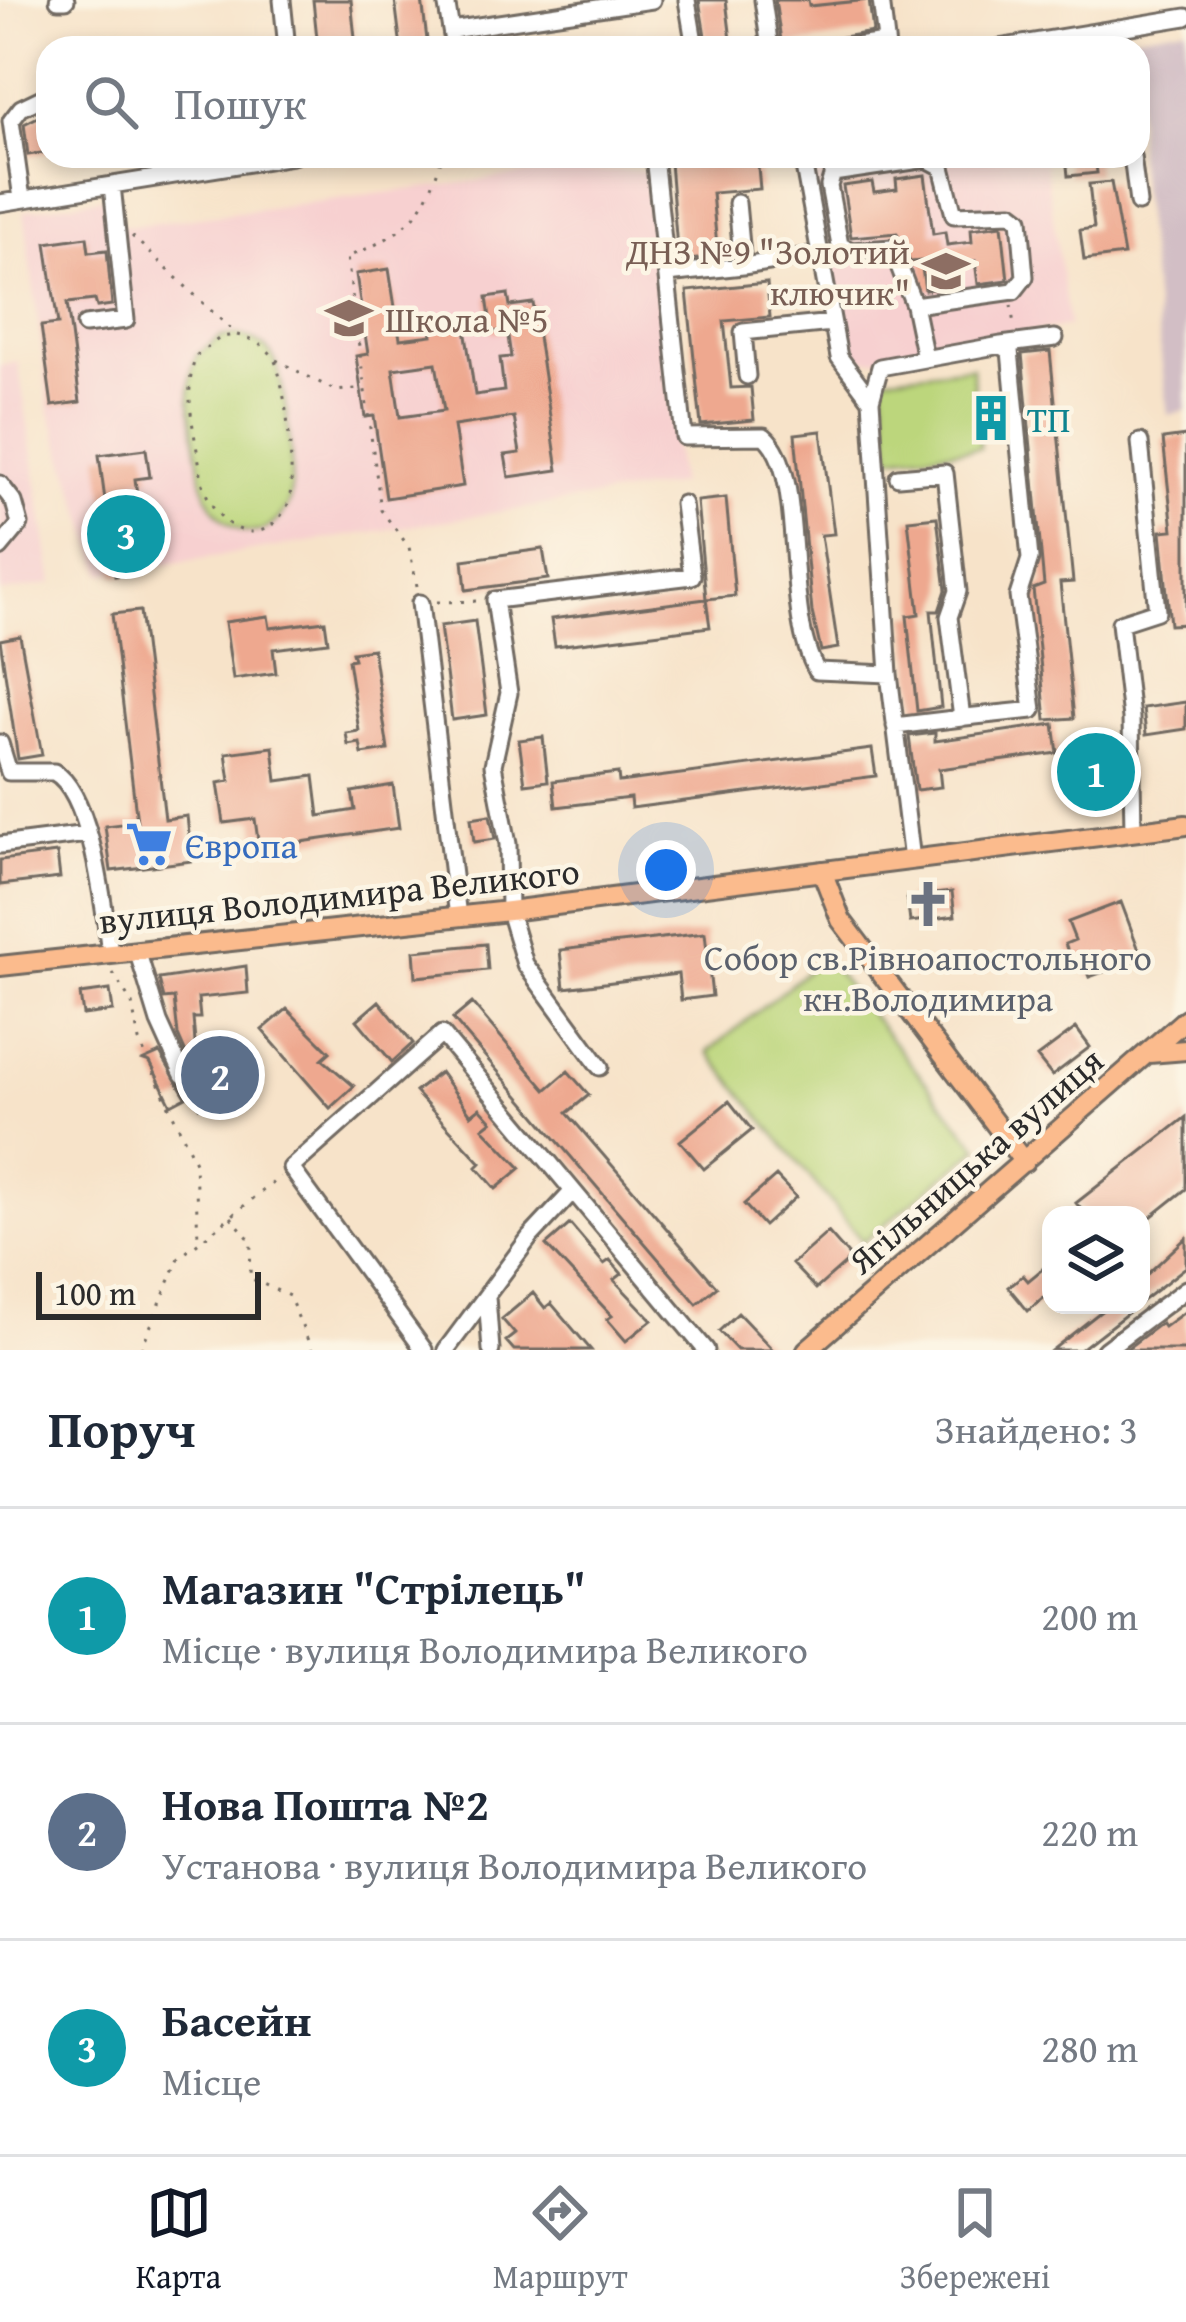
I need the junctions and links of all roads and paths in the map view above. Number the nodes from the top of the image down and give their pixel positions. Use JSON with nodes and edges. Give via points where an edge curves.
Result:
{"nodes":[{"id":1,"x":281,"y":0,"type":"edge"},
{"id":2,"x":446,"y":0,"type":"edge"},
{"id":3,"x":652,"y":0,"type":"edge"},
{"id":4,"x":687,"y":0,"type":"edge"},
{"id":5,"x":763,"y":0,"type":"edge"},
{"id":6,"x":881,"y":0,"type":"edge"},
{"id":7,"x":1186,"y":16,"type":"edge"},
{"id":8,"x":1118,"y":28,"type":"junction"},
{"id":9,"x":286,"y":36,"type":"edge"},
{"id":10,"x":452,"y":36,"type":"edge"},
{"id":11,"x":467,"y":36,"type":"edge"},
{"id":12,"x":693,"y":36,"type":"edge"},
{"id":13,"x":768,"y":36,"type":"edge"},
{"id":14,"x":886,"y":36,"type":"edge"},
{"id":15,"x":1070,"y":36,"type":"edge"},
{"id":16,"x":1119,"y":36,"type":"edge"},
{"id":17,"x":36,"y":101,"type":"edge"},
{"id":18,"x":215,"y":168,"type":"edge"},
{"id":19,"x":439,"y":168,"type":"edge"},
{"id":20,"x":655,"y":168,"type":"edge"},
{"id":21,"x":804,"y":168,"type":"edge"},
{"id":22,"x":857,"y":168,"type":"edge"},
{"id":23,"x":942,"y":168,"type":"edge"},
{"id":24,"x":1134,"y":168,"type":"edge"},
{"id":25,"x":112,"y":184,"type":"junction"},
{"id":26,"x":22,"y":199,"type":"junction"},
{"id":27,"x":0,"y":203,"type":"edge"},
{"id":28,"x":737,"y":203,"type":"dead end"},
{"id":29,"x":1138,"y":203,"type":"dead end"},
{"id":30,"x":117,"y":224,"type":"junction"},
{"id":31,"x":820,"y":254,"type":"junction"},
{"id":32,"x":743,"y":266,"type":"junction"},
{"id":33,"x":668,"y":274,"type":"junction"},
{"id":34,"x":1009,"y":292,"type":"junction"},
{"id":35,"x":914,"y":305,"type":"junction"},
{"id":36,"x":832,"y":322,"type":"junction"},
{"id":37,"x":85,"y":326,"type":"dead end"},
{"id":38,"x":237,"y":335,"type":"junction"},
{"id":39,"x":1055,"y":338,"type":"dead end"},
{"id":40,"x":1009,"y":344,"type":"junction"},
{"id":41,"x":925,"y":358,"type":"junction"},
{"id":42,"x":274,"y":359,"type":"junction"},
{"id":43,"x":747,"y":376,"type":"dead end"},
{"id":44,"x":364,"y":388,"type":"junction"},
{"id":45,"x":871,"y":400,"type":"junction"},
{"id":46,"x":1140,"y":442,"type":"dead end"},
{"id":47,"x":898,"y":477,"type":"dead end"},
{"id":48,"x":0,"y":484,"type":"edge"},
{"id":49,"x":682,"y":504,"type":"dead end"},
{"id":50,"x":0,"y":548,"type":"edge"},
{"id":51,"x":495,"y":601,"type":"junction"},
{"id":52,"x":420,"y":603,"type":"junction"},
{"id":53,"x":889,"y":674,"type":"junction"},
{"id":54,"x":962,"y":718,"type":"junction"},
{"id":55,"x":895,"y":727,"type":"junction"},
{"id":56,"x":0,"y":742,"type":"edge"},
{"id":57,"x":1186,"y":825,"type":"edge"},
{"id":58,"x":1133,"y":832,"type":"junction"},
{"id":59,"x":87,"y":834,"type":"junction"},
{"id":60,"x":0,"y":845,"type":"edge"},
{"id":61,"x":912,"y":860,"type":"junction"},
{"id":62,"x":822,"y":871,"type":"junction"},
{"id":63,"x":508,"y":911,"type":"junction"},
{"id":64,"x":458,"y":916,"type":"junction"},
{"id":65,"x":137,"y":950,"type":"junction"},
{"id":66,"x":111,"y":961,"type":"junction"},
{"id":67,"x":0,"y":966,"type":"edge"},
{"id":68,"x":1186,"y":1019,"type":"edge"},
{"id":69,"x":1186,"y":1050,"type":"edge"},
{"id":70,"x":1144,"y":1054,"type":"junction"},
{"id":71,"x":221,"y":1057,"type":"dead end"},
{"id":72,"x":600,"y":1067,"type":"dead end"},
{"id":73,"x":1024,"y":1162,"type":"junction"},
{"id":74,"x":291,"y":1168,"type":"junction"},
{"id":75,"x":573,"y":1191,"type":"junction"},
{"id":76,"x":231,"y":1217,"type":"junction"},
{"id":77,"x":198,"y":1240,"type":"junction"},
{"id":78,"x":1186,"y":1289,"type":"edge"},
{"id":79,"x":487,"y":1297,"type":"junction"},
{"id":80,"x":141,"y":1349,"type":"edge"},
{"id":81,"x":312,"y":1350,"type":"edge"},
{"id":82,"x":424,"y":1350,"type":"edge"},
{"id":83,"x":446,"y":1350,"type":"edge"},
{"id":84,"x":491,"y":1350,"type":"edge"},
{"id":85,"x":706,"y":1350,"type":"edge"},
{"id":86,"x":807,"y":1350,"type":"edge"},
{"id":87,"x":1105,"y":1350,"type":"edge"}],
"edges":[{"from":1,"to":9,"type":"street"},
{"from":2,"to":10,"type":"street"},
{"from":3,"to":11,"type":"street"},
{"from":4,"to":12,"type":"street"},
{"from":5,"to":13,"type":"street"},
{"from":6,"to":14,"type":"street"},
{"from":7,"to":8,"type":"street"},
{"from":8,"to":15,"type":"street"},
{"from":8,"to":16,"type":"street"},
{"from":17,"to":26,"type":"street","via":[[11,121]]},
{"from":18,"to":25,"type":"street"},
{"from":19,"to":44,"type":"path","via":[[430,200],[394,238],[347,257]]},
{"from":20,"to":33,"type":"street"},
{"from":21,"to":31,"type":"street"},
{"from":22,"to":35,"type":"street","via":[[837,170],[830,186],[840,245],[892,248]]},
{"from":23,"to":34,"type":"street","via":[[950,213],[1018,216],[1025,277]]},
{"from":24,"to":29,"type":"street"},
{"from":25,"to":26,"type":"street"},
{"from":25,"to":30,"type":"street"},
{"from":26,"to":27,"type":"street"},
{"from":28,"to":32,"type":"street"},
{"from":30,"to":37,"type":"street","via":[[126,320]]},
{"from":30,"to":38,"type":"path"},
{"from":31,"to":32,"type":"street"},
{"from":31,"to":36,"type":"street"},
{"from":32,"to":33,"type":"street"},
{"from":33,"to":53,"type":"street","via":[[684,437],[764,436],[773,444],[784,472],[802,645],[817,671]]},
{"from":34,"to":35,"type":"street"},
{"from":34,"to":40,"type":"path"},
{"from":35,"to":41,"type":"street"},
{"from":36,"to":43,"type":"street","via":[[743,332]]},
{"from":36,"to":45,"type":"street","via":[[839,357]]},
{"from":38,"to":42,"type":"path"},
{"from":38,"to":42,"type":"path","via":[[197,355],[190,385],[207,504],[239,530],[278,518],[292,494]]},
{"from":39,"to":40,"type":"street"},
{"from":40,"to":41,"type":"street"},
{"from":40,"to":54,"type":"street","via":[[1030,559],[1018,596],[1033,710]]},
{"from":41,"to":45,"type":"street","via":[[880,367]]},
{"from":42,"to":44,"type":"path","via":[[336,392]]},
{"from":44,"to":52,"type":"path","via":[[381,510],[409,547]]},
{"from":45,"to":53,"type":"street"},
{"from":46,"to":58,"type":"street","via":[[1157,611],[1120,623]]},
{"from":47,"to":54,"type":"street","via":[[945,473]]},
{"from":48,"to":50,"type":"street","via":[[20,524]]},
{"from":49,"to":51,"type":"street","via":[[692,576]]},
{"from":51,"to":52,"type":"path"},
{"from":51,"to":63,"type":"street","via":[[508,693],[493,765],[508,844]]},
{"from":52,"to":64,"type":"street"},
{"from":53,"to":55,"type":"street"},
{"from":54,"to":55,"type":"street"},
{"from":55,"to":61,"type":"street"},
{"from":56,"to":59,"type":"street","via":[[10,772],[60,775]]},
{"from":57,"to":58,"type":"main road","name":"вулиця Володимира Великого"},
{"from":58,"to":61,"type":"main road","name":"вулиця Володимира Великого"},
{"from":59,"to":60,"type":"street"},
{"from":59,"to":66,"type":"street"},
{"from":61,"to":62,"type":"main road","name":"вулиця Володимира Великого"},
{"from":62,"to":63,"type":"main road","name":"вулиця Володимира Великого"},
{"from":62,"to":73,"type":"main road","via":[[841,920]]},
{"from":63,"to":64,"type":"main road","name":"вулиця Володимира Великого"},
{"from":63,"to":72,"type":"street","via":[[525,964]]},
{"from":64,"to":65,"type":"main road","name":"вулиця Володимира Великого"},
{"from":65,"to":66,"type":"main road","name":"вулиця Володимира Великого"},
{"from":65,"to":71,"type":"street","via":[[183,1075]]},
{"from":66,"to":67,"type":"main road","name":"вулиця Володимира Великого"},
{"from":66,"to":77,"type":"path","via":[[195,1162]]},
{"from":68,"to":70,"type":"main road","name":"Ягільницька вулиця"},
{"from":69,"to":70,"type":"main road"},
{"from":70,"to":73,"type":"main road","name":"Ягільницька вулиця"},
{"from":73,"to":86,"type":"main road","name":"Ягільницька вулиця"},
{"from":74,"to":75,"type":"street","via":[[442,1034]]},
{"from":74,"to":76,"type":"path"},
{"from":74,"to":82,"type":"street"},
{"from":75,"to":79,"type":"street"},
{"from":75,"to":85,"type":"street"},
{"from":76,"to":77,"type":"path"},
{"from":76,"to":81,"type":"path","via":[[251,1241],[250,1278],[289,1295]]},
{"from":77,"to":80,"type":"path","via":[[171,1268]]},
{"from":78,"to":87,"type":"street"},
{"from":79,"to":83,"type":"street"},
{"from":79,"to":84,"type":"street"}]}
